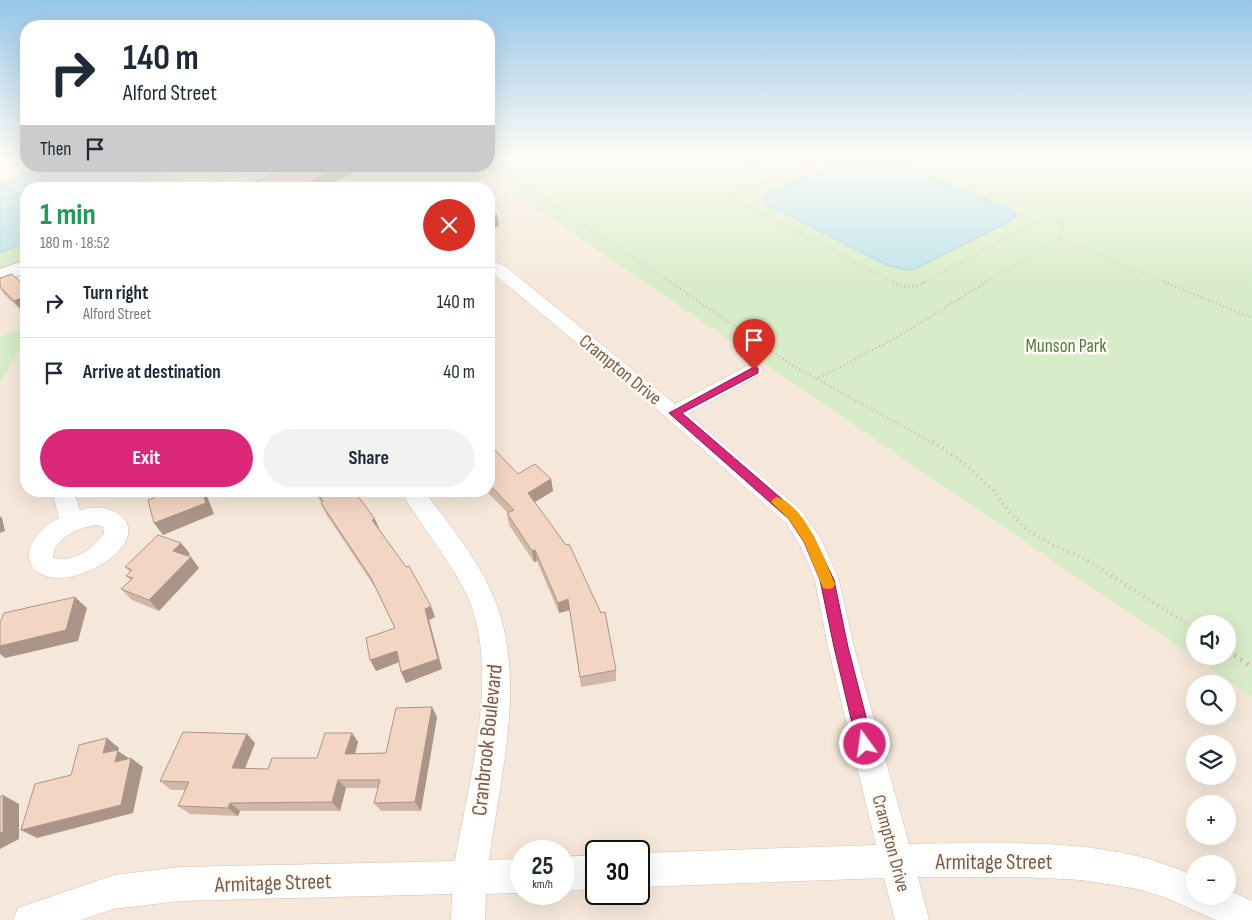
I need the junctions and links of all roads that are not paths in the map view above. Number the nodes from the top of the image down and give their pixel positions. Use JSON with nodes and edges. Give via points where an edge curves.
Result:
{"nodes":[{"id":1,"x":495,"y":267,"type":"edge"},
{"id":2,"x":20,"y":268,"type":"edge"},
{"id":3,"x":0,"y":276,"type":"edge"},
{"id":4,"x":754,"y":370,"type":"dead end"},
{"id":5,"x":674,"y":413,"type":"junction"},
{"id":6,"x":65,"y":497,"type":"edge"},
{"id":7,"x":416,"y":497,"type":"edge"},
{"id":8,"x":72,"y":522,"type":"dead end"},
{"id":9,"x":895,"y":860,"type":"junction"},
{"id":10,"x":650,"y":870,"type":"edge"},
{"id":11,"x":470,"y":876,"type":"junction"},
{"id":12,"x":510,"y":876,"type":"edge"},
{"id":13,"x":1186,"y":889,"type":"edge"},
{"id":14,"x":1222,"y":905,"type":"edge"},
{"id":15,"x":1252,"y":919,"type":"edge"},
{"id":16,"x":30,"y":920,"type":"edge"},
{"id":17,"x":468,"y":920,"type":"edge"},
{"id":18,"x":912,"y":920,"type":"edge"}],
"edges":[{"from":1,"to":5,"type":"street","name":"Crampton Drive"},
{"from":2,"to":3,"type":"street"},
{"from":4,"to":5,"type":"street"},
{"from":5,"to":9,"type":"street","name":"Crampton Drive","via":[[793,516],[809,540],[827,580]]},
{"from":6,"to":8,"type":"street"},
{"from":7,"to":11,"type":"street","name":"Cranbrook Boulevard","via":[[482,601],[495,651],[492,735]]},
{"from":9,"to":10,"type":"street","name":"Armitage Street"},
{"from":9,"to":13,"type":"street","name":"Armitage Street","via":[[1076,862],[1138,871]]},
{"from":9,"to":18,"type":"street","name":"Crampton Drive"},
{"from":11,"to":12,"type":"street","name":"Armitage Street"},
{"from":11,"to":16,"type":"street","name":"Armitage Street","via":[[180,884],[114,892]]},
{"from":11,"to":17,"type":"street","name":"Cranbrook Boulevard"},
{"from":14,"to":15,"type":"street"}]}
